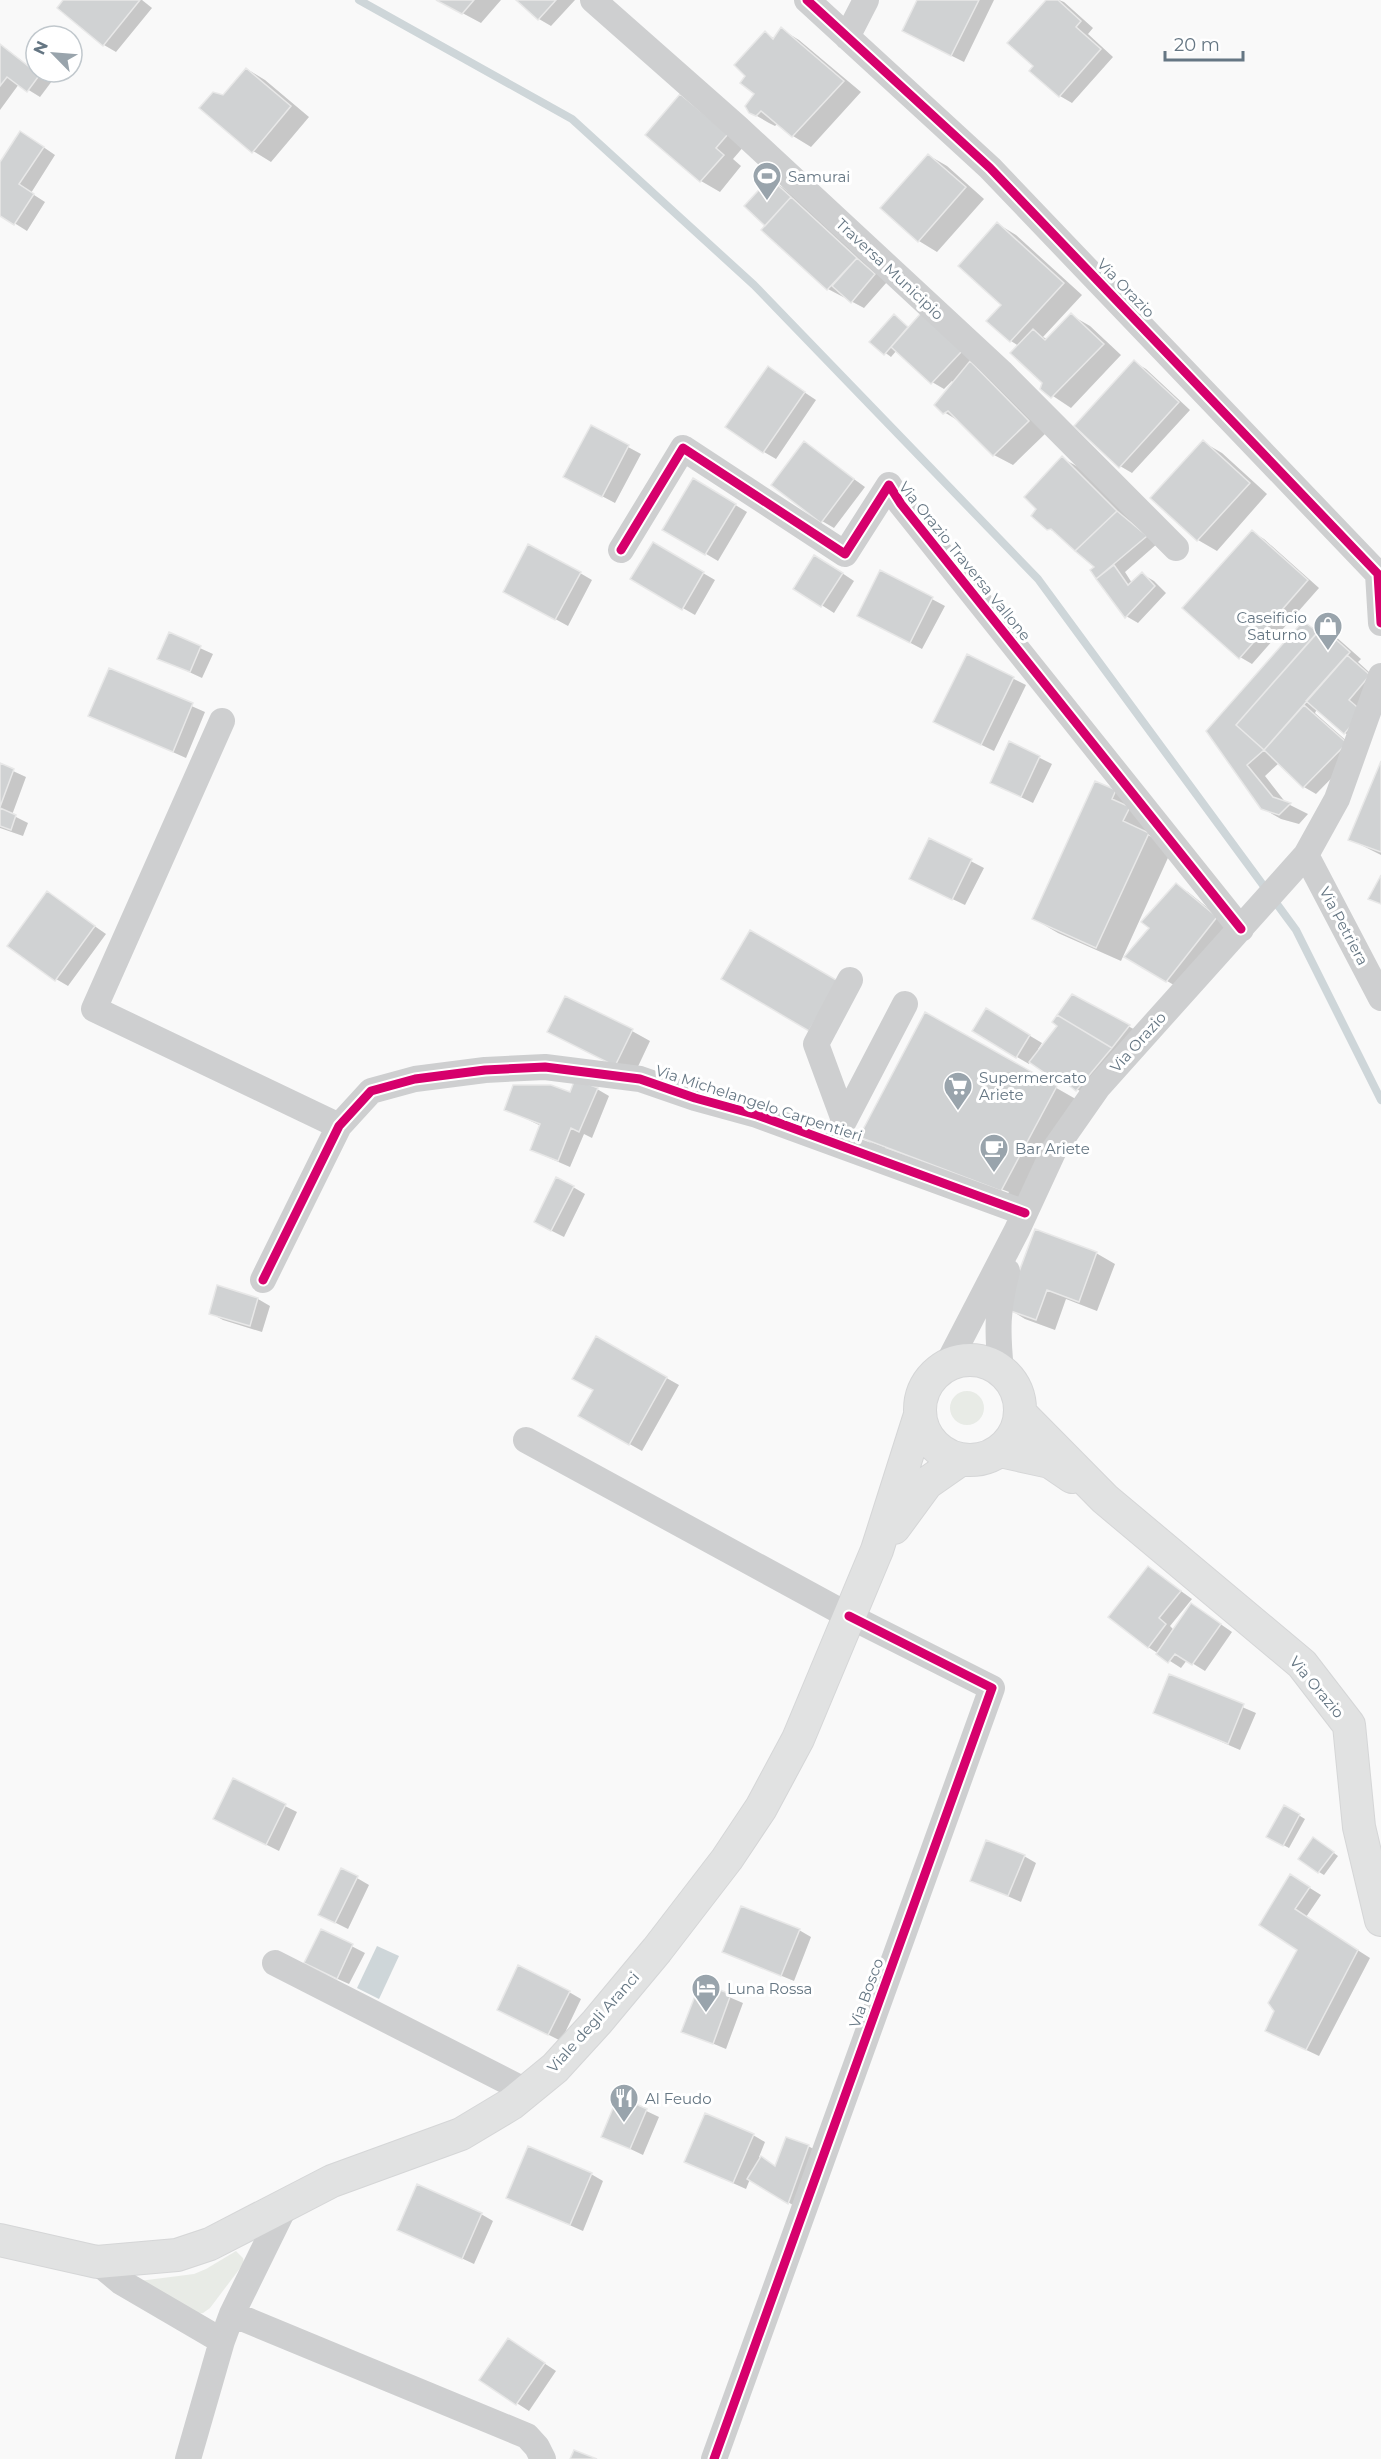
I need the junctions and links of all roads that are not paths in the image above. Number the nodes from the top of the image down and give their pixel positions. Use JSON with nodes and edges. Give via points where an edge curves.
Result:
{"nodes":[{"id":1,"x":593,"y":0,"type":"edge"},
{"id":2,"x":807,"y":0,"type":"edge"},
{"id":3,"x":866,"y":0,"type":"edge"},
{"id":4,"x":847,"y":37,"type":"junction"},
{"id":5,"x":1176,"y":548,"type":"dead end"},
{"id":6,"x":621,"y":550,"type":"dead end"},
{"id":7,"x":1379,"y":575,"type":"edge"},
{"id":8,"x":1381,"y":622,"type":"edge"},
{"id":9,"x":1381,"y":676,"type":"edge"},
{"id":10,"x":222,"y":721,"type":"dead end"},
{"id":11,"x":1306,"y":855,"type":"junction"},
{"id":12,"x":1241,"y":929,"type":"junction"},
{"id":13,"x":850,"y":980,"type":"dead end"},
{"id":14,"x":1381,"y":998,"type":"edge"},
{"id":15,"x":905,"y":1004,"type":"dead end"},
{"id":16,"x":844,"y":1120,"type":"junction"},
{"id":17,"x":339,"y":1126,"type":"junction"},
{"id":18,"x":833,"y":1142,"type":"junction"},
{"id":19,"x":1021,"y":1221,"type":"junction"},
{"id":20,"x":263,"y":1280,"type":"dead end"},
{"id":21,"x":947,"y":1365,"type":"junction"},
{"id":22,"x":1001,"y":1371,"type":"junction"},
{"id":23,"x":1020,"y":1413,"type":"junction"},
{"id":24,"x":919,"y":1418,"type":"junction"},
{"id":25,"x":526,"y":1440,"type":"dead end"},
{"id":26,"x":1000,"y":1451,"type":"junction"},
{"id":27,"x":960,"y":1460,"type":"junction"},
{"id":28,"x":1105,"y":1499,"type":"junction"},
{"id":29,"x":877,"y":1550,"type":"junction"},
{"id":30,"x":849,"y":1616,"type":"junction"},
{"id":31,"x":1381,"y":1920,"type":"edge"},
{"id":32,"x":275,"y":1963,"type":"dead end"},
{"id":33,"x":526,"y":2091,"type":"junction"},
{"id":34,"x":287,"y":2202,"type":"junction"},
{"id":35,"x":0,"y":2240,"type":"edge"},
{"id":36,"x":97,"y":2262,"type":"junction"},
{"id":37,"x":232,"y":2314,"type":"junction"},
{"id":38,"x":222,"y":2341,"type":"junction"},
{"id":39,"x":189,"y":2459,"type":"edge"},
{"id":40,"x":543,"y":2459,"type":"edge"},
{"id":41,"x":714,"y":2459,"type":"edge"}],
"edges":[{"from":1,"to":5,"type":"street","name":"Traversa Municipio","via":[[738,128],[1001,372]]},
{"from":2,"to":4,"type":"street","name":"Via Orazio"},
{"from":3,"to":4,"type":"street"},
{"from":4,"to":7,"type":"street","name":"Via Orazio","via":[[990,168]]},
{"from":6,"to":12,"type":"street","name":"Via Orazio Traversa Vallone","via":[[683,448],[845,554],[889,485]]},
{"from":7,"to":8,"type":"street","name":"Via Orazio"},
{"from":9,"to":11,"type":"street","via":[[1337,799]]},
{"from":10,"to":17,"type":"street","via":[[94,1009]]},
{"from":11,"to":12,"type":"street","name":"Via Orazio"},
{"from":11,"to":14,"type":"street","name":"Via Petriera"},
{"from":12,"to":19,"type":"street","name":"Via Orazio","via":[[1098,1087],[1054,1150]]},
{"from":13,"to":16,"type":"street","via":[[816,1044]]},
{"from":15,"to":16,"type":"street"},
{"from":16,"to":18,"type":"street"},
{"from":17,"to":18,"type":"street","name":"Via Michelangelo Carpentieri","via":[[371,1091],[415,1079],[544,1067],[640,1078]]},
{"from":17,"to":20,"type":"street","name":"Via Michelangelo Carpentieri"},
{"from":18,"to":19,"type":"street","name":"Via Michelangelo Carpentieri"},
{"from":19,"to":21,"type":"street"},
{"from":19,"to":22,"type":"street","via":[[999,1305]]},
{"from":21,"to":22,"type":"main road","via":[[975,1360]]},
{"from":21,"to":24,"type":"main road","via":[[925,1387]]},
{"from":22,"to":23,"type":"main road","via":[[1019,1397]]},
{"from":23,"to":26,"type":"main road","via":[[1017,1428]]},
{"from":23,"to":28,"type":"main road"},
{"from":24,"to":27,"type":"main road","via":[[933,1445]]},
{"from":24,"to":29,"type":"main road"},
{"from":25,"to":30,"type":"street"},
{"from":26,"to":27,"type":"main road","via":[[981,1460]]},
{"from":26,"to":28,"type":"main road","via":[[1050,1462]]},
{"from":27,"to":29,"type":"main road","via":[[927,1483]]},
{"from":28,"to":31,"type":"main road","name":"Via Orazio","via":[[1302,1664],[1349,1725],[1359,1827]]},
{"from":29,"to":30,"type":"main road","name":"Viale degli Aranci"},
{"from":30,"to":33,"type":"main road","name":"Viale degli Aranci","via":[[798,1739],[761,1808],[727,1859],[597,2022],[555,2068]]},
{"from":30,"to":41,"type":"street","name":"Via Bosco","via":[[992,1688]]},
{"from":32,"to":33,"type":"street"},
{"from":33,"to":34,"type":"main road","name":"Viale degli Aranci","via":[[461,2134],[332,2181]]},
{"from":34,"to":36,"type":"main road","name":"Viale degli Aranci","via":[[210,2244],[177,2255]]},
{"from":34,"to":37,"type":"street"},
{"from":35,"to":36,"type":"main road","name":"Viale degli Aranci"},
{"from":36,"to":38,"type":"street","via":[[121,2282]]},
{"from":37,"to":38,"type":"street"},
{"from":37,"to":40,"type":"street","via":[[527,2436]]},
{"from":38,"to":39,"type":"street"}]}
